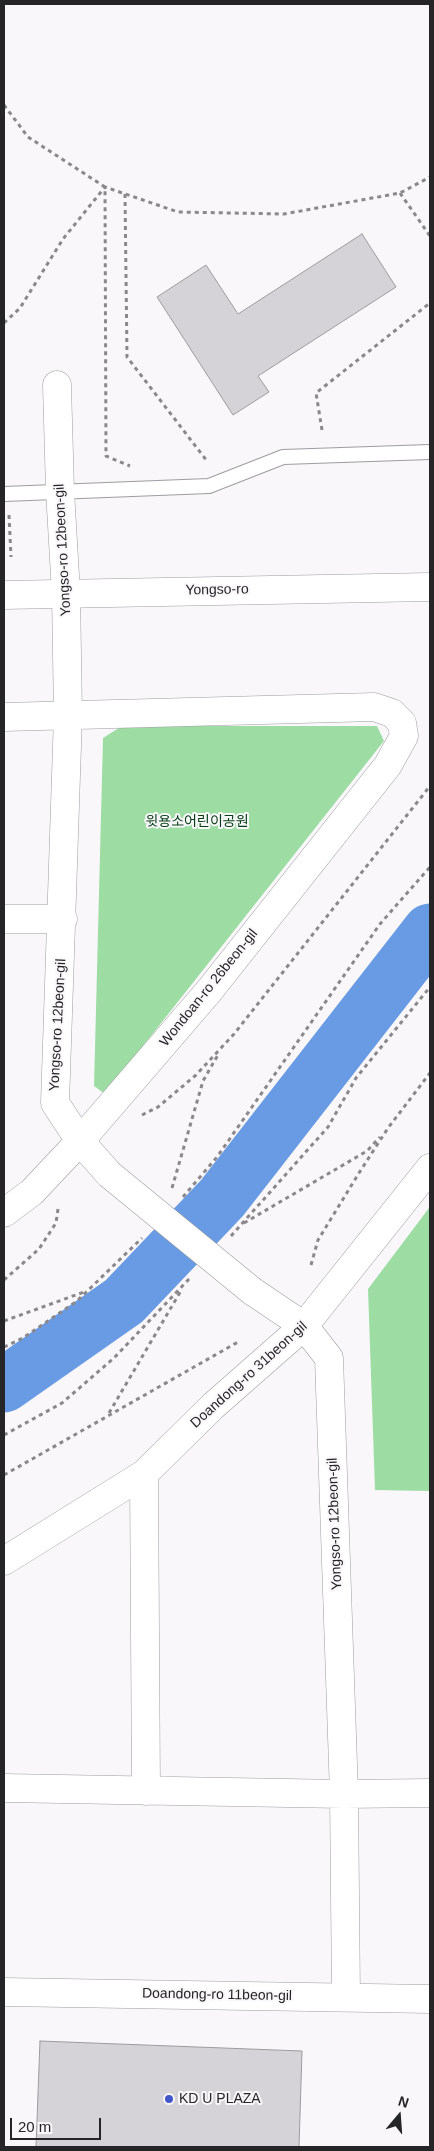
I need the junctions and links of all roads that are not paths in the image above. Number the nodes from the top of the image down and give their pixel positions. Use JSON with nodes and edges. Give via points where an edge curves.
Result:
{"nodes":[{"id":1,"x":57,"y":385,"type":"dead end"},
{"id":2,"x":430,"y":452,"type":"edge"},
{"id":3,"x":60,"y":491,"type":"junction"},
{"id":4,"x":4,"y":494,"type":"edge"},
{"id":5,"x":430,"y":587,"type":"edge"},
{"id":6,"x":66,"y":593,"type":"junction"},
{"id":7,"x":4,"y":595,"type":"edge"},
{"id":8,"x":68,"y":716,"type":"junction"},
{"id":9,"x":4,"y":717,"type":"edge"},
{"id":10,"x":4,"y":919,"type":"edge"},
{"id":11,"x":63,"y":919,"type":"junction"},
{"id":12,"x":80,"y":1141,"type":"junction"},
{"id":13,"x":430,"y":1168,"type":"edge"},
{"id":14,"x":422,"y":1192,"type":"edge"},
{"id":15,"x":4,"y":1213,"type":"edge"},
{"id":16,"x":304,"y":1326,"type":"junction"},
{"id":17,"x":144,"y":1474,"type":"junction"},
{"id":18,"x":4,"y":1561,"type":"edge"},
{"id":19,"x":4,"y":1788,"type":"edge"},
{"id":20,"x":146,"y":1791,"type":"junction"},
{"id":21,"x":430,"y":1793,"type":"edge"},
{"id":22,"x":344,"y":1794,"type":"junction"},
{"id":23,"x":4,"y":1992,"type":"edge"},
{"id":24,"x":346,"y":1997,"type":"junction"},
{"id":25,"x":430,"y":1999,"type":"edge"}],
"edges":[{"from":1,"to":3,"type":"street","name":"Yongso-ro 12beon-gil"},
{"from":2,"to":3,"type":"lane","via":[[283,457],[210,486]]},
{"from":3,"to":4,"type":"lane"},
{"from":3,"to":6,"type":"street","name":"Yongso-ro 12beon-gil"},
{"from":5,"to":6,"type":"street","name":"Yongso-ro"},
{"from":6,"to":7,"type":"street","name":"Yongso-ro"},
{"from":6,"to":8,"type":"street","name":"Yongso-ro 12beon-gil"},
{"from":8,"to":9,"type":"street"},
{"from":8,"to":11,"type":"street","name":"Yongso-ro 12beon-gil"},
{"from":8,"to":12,"type":"street","name":"Wondoan-ro 26beon-gil","via":[[374,707],[392,714],[402,724],[404,736],[388,765],[209,991]]},
{"from":10,"to":11,"type":"street"},
{"from":11,"to":12,"type":"street","name":"Yongso-ro 12beon-gil","via":[[55,1103]]},
{"from":12,"to":15,"type":"street","name":"Wondoan-ro 26beon-gil","via":[[32,1192]]},
{"from":12,"to":16,"type":"street","name":"Yongso-ro 12beon-gil","bridge":true,"via":[[109,1174],[252,1291]]},
{"from":13,"to":14,"type":"street","name":"Doandong-ro 31beon-gil"},
{"from":14,"to":16,"type":"street","name":"Doandong-ro 31beon-gil"},
{"from":16,"to":17,"type":"street","name":"Doandong-ro 31beon-gil","via":[[212,1406]]},
{"from":16,"to":22,"type":"street","name":"Yongso-ro 12beon-gil","via":[[329,1358]]},
{"from":17,"to":18,"type":"street","name":"Doandong-ro 31beon-gil"},
{"from":17,"to":20,"type":"street"},
{"from":19,"to":20,"type":"street"},
{"from":20,"to":22,"type":"street"},
{"from":21,"to":22,"type":"street"},
{"from":22,"to":24,"type":"street","name":"Yongso-ro 12beon-gil"},
{"from":23,"to":24,"type":"street","name":"Doandong-ro 11beon-gil"},
{"from":24,"to":25,"type":"street","name":"Doandong-ro 11beon-gil"}]}
